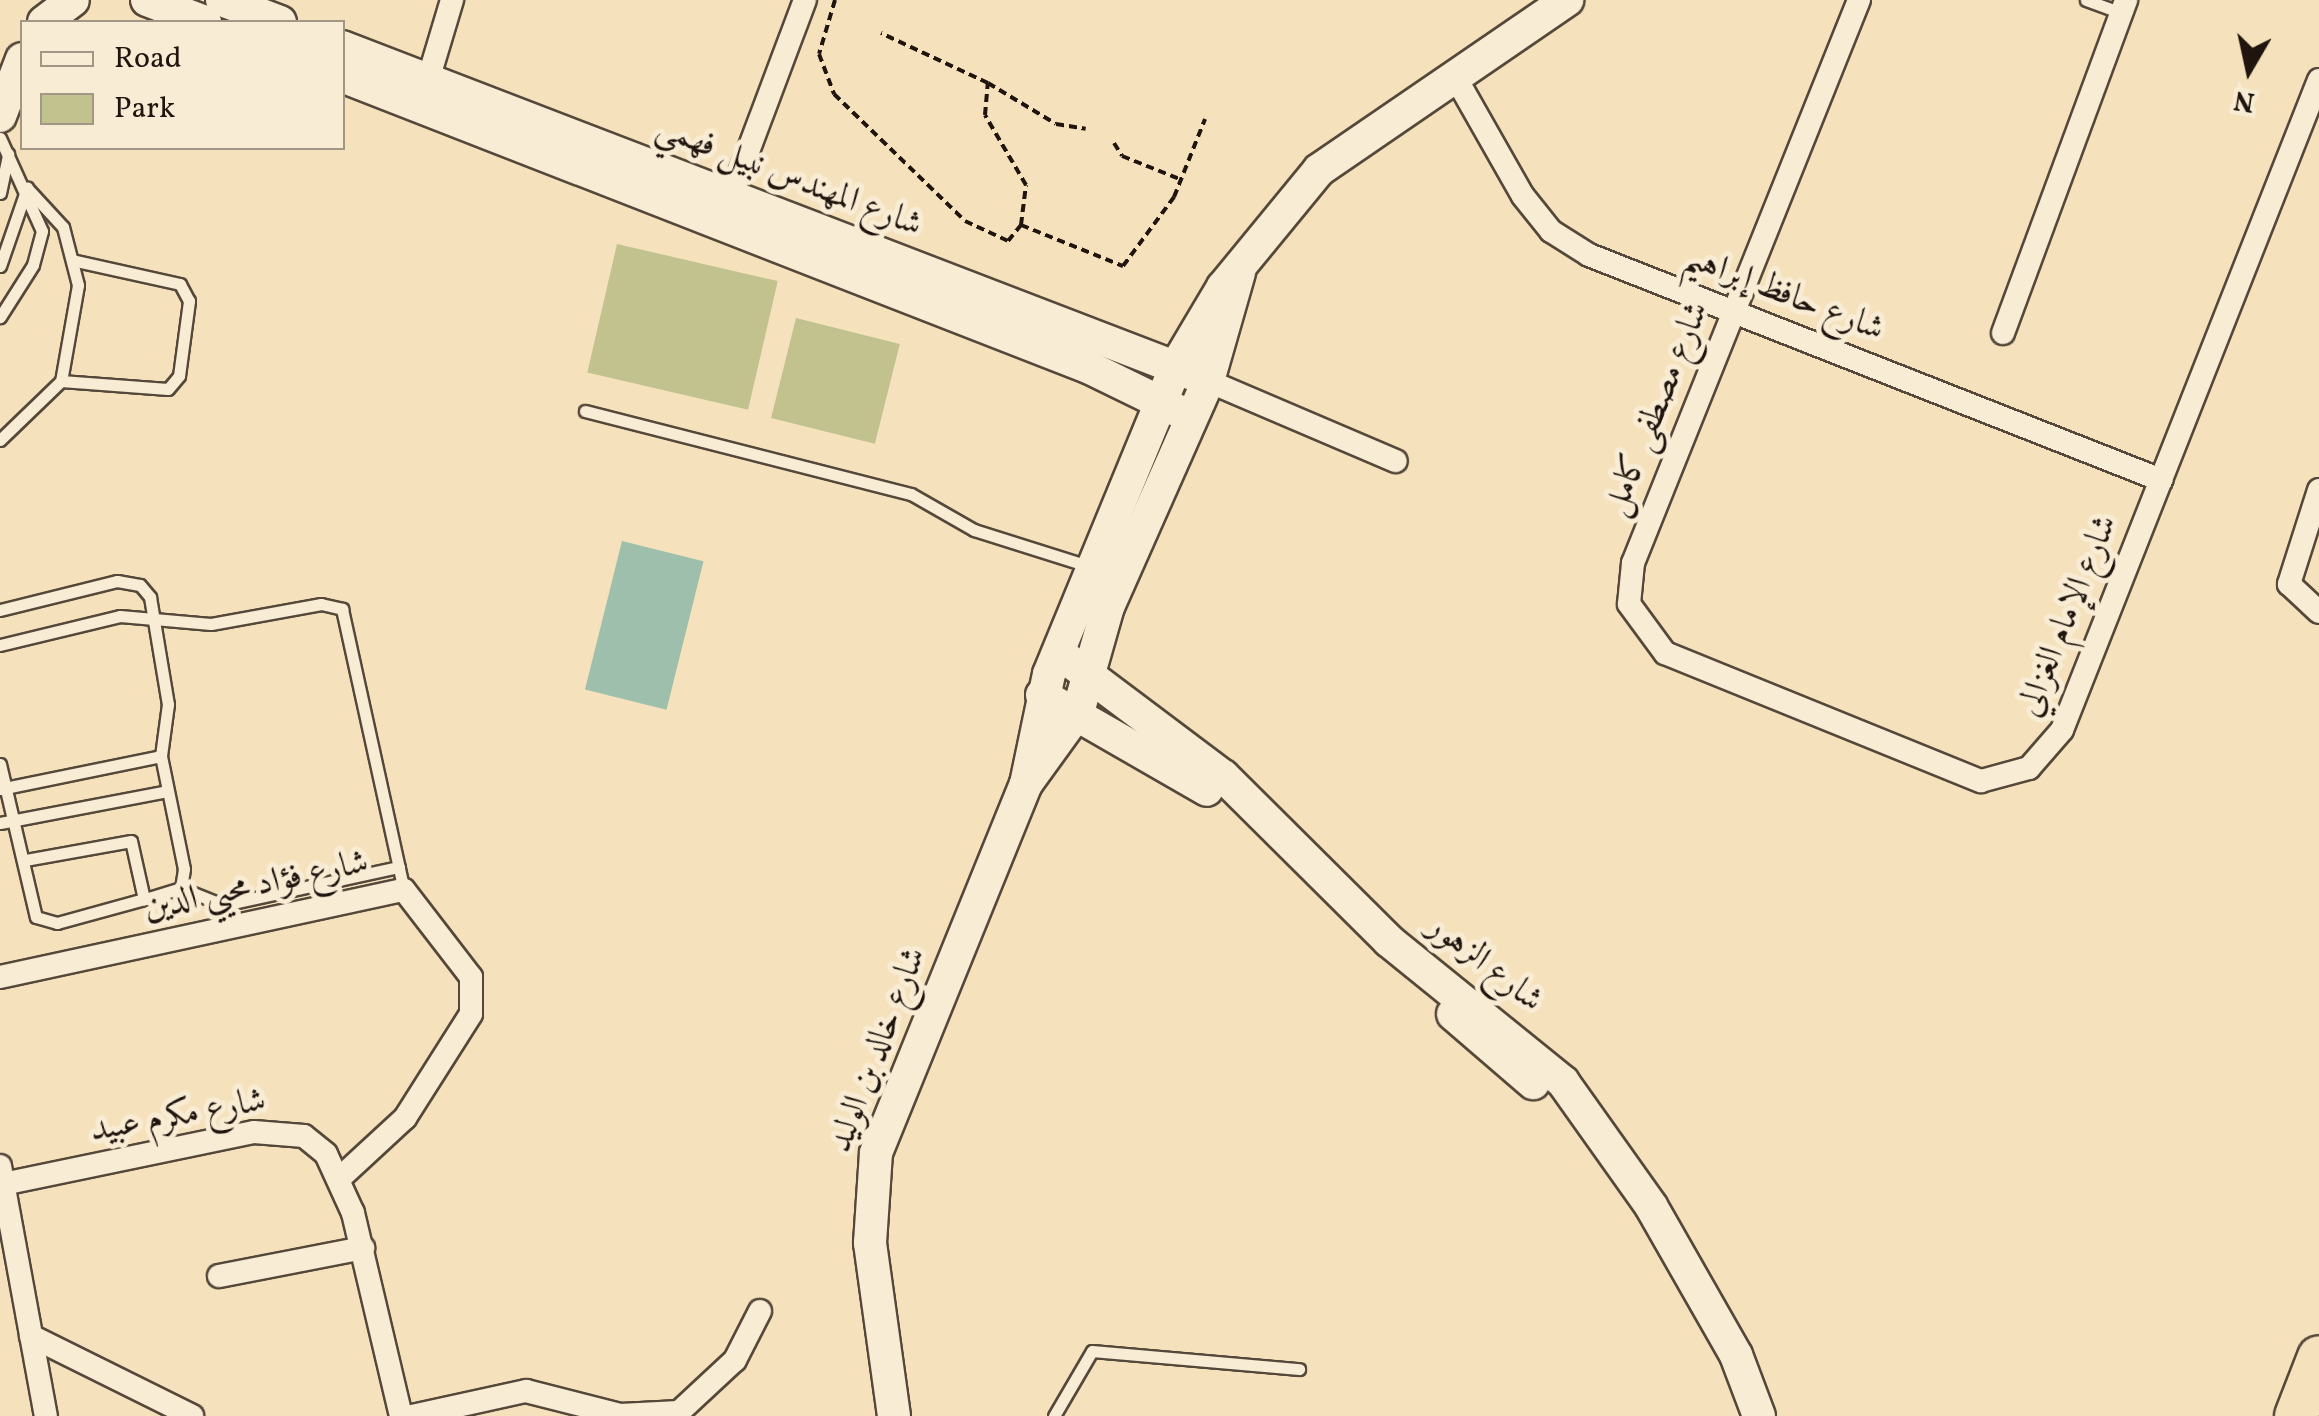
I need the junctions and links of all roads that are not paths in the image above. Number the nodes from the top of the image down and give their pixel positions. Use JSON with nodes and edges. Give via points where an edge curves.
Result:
{"nodes":[{"id":1,"x":73,"y":0,"type":"edge"},
{"id":2,"x":147,"y":0,"type":"edge"},
{"id":3,"x":222,"y":0,"type":"edge"},
{"id":4,"x":452,"y":0,"type":"edge"},
{"id":5,"x":805,"y":0,"type":"edge"},
{"id":6,"x":1566,"y":0,"type":"edge"},
{"id":7,"x":1859,"y":0,"type":"edge"},
{"id":8,"x":2086,"y":0,"type":"edge"},
{"id":9,"x":2124,"y":7,"type":"edge"},
{"id":10,"x":47,"y":20,"type":"edge"},
{"id":11,"x":200,"y":20,"type":"edge"},
{"id":12,"x":275,"y":20,"type":"edge"},
{"id":13,"x":345,"y":48,"type":"edge"},
{"id":14,"x":20,"y":64,"type":"edge"},
{"id":15,"x":345,"y":77,"type":"edge"},
{"id":16,"x":428,"y":80,"type":"junction"},
{"id":17,"x":1457,"y":80,"type":"junction"},
{"id":18,"x":2319,"y":80,"type":"edge"},
{"id":19,"x":0,"y":116,"type":"edge"},
{"id":20,"x":0,"y":138,"type":"edge"},
{"id":21,"x":8,"y":154,"type":"junction"},
{"id":22,"x":26,"y":188,"type":"junction"},
{"id":23,"x":0,"y":193,"type":"edge"},
{"id":24,"x":726,"y":210,"type":"junction"},
{"id":25,"x":76,"y":261,"type":"junction"},
{"id":26,"x":0,"y":266,"type":"edge"},
{"id":27,"x":1239,"y":273,"type":"junction"},
{"id":28,"x":1734,"y":312,"type":"junction"},
{"id":29,"x":0,"y":317,"type":"edge"},
{"id":30,"x":2003,"y":333,"type":"dead end"},
{"id":31,"x":1176,"y":366,"type":"junction"},
{"id":32,"x":61,"y":380,"type":"junction"},
{"id":33,"x":1208,"y":382,"type":"junction"},
{"id":34,"x":1174,"y":409,"type":"junction"},
{"id":35,"x":584,"y":411,"type":"dead end"},
{"id":36,"x":0,"y":440,"type":"edge"},
{"id":37,"x":1396,"y":460,"type":"dead end"},
{"id":38,"x":2161,"y":480,"type":"junction"},
{"id":39,"x":2319,"y":490,"type":"edge"},
{"id":40,"x":1095,"y":568,"type":"junction"},
{"id":41,"x":0,"y":610,"type":"edge"},
{"id":42,"x":2319,"y":612,"type":"edge"},
{"id":43,"x":152,"y":616,"type":"junction"},
{"id":44,"x":1636,"y":624,"type":"joint"},
{"id":45,"x":0,"y":645,"type":"edge"},
{"id":46,"x":1063,"y":656,"type":"junction"},
{"id":47,"x":1094,"y":672,"type":"junction"},
{"id":48,"x":1042,"y":695,"type":"junction"},
{"id":49,"x":1078,"y":712,"type":"junction"},
{"id":50,"x":162,"y":756,"type":"junction"},
{"id":51,"x":0,"y":764,"type":"edge"},
{"id":52,"x":1026,"y":784,"type":"junction"},
{"id":53,"x":4,"y":788,"type":"edge"},
{"id":54,"x":167,"y":792,"type":"junction"},
{"id":55,"x":18,"y":820,"type":"junction"},
{"id":56,"x":0,"y":823,"type":"edge"},
{"id":57,"x":25,"y":860,"type":"junction"},
{"id":58,"x":401,"y":879,"type":"junction"},
{"id":59,"x":181,"y":888,"type":"junction"},
{"id":60,"x":144,"y":899,"type":"junction"},
{"id":61,"x":0,"y":977,"type":"edge"},
{"id":62,"x":2,"y":1175,"type":"edge"},
{"id":63,"x":340,"y":1178,"type":"junction"},
{"id":64,"x":364,"y":1248,"type":"junction"},
{"id":65,"x":219,"y":1276,"type":"dead end"},
{"id":66,"x":760,"y":1311,"type":"dead end"},
{"id":67,"x":31,"y":1336,"type":"junction"},
{"id":68,"x":2319,"y":1357,"type":"edge"},
{"id":69,"x":1299,"y":1369,"type":"dead end"},
{"id":70,"x":46,"y":1416,"type":"edge"},
{"id":71,"x":192,"y":1416,"type":"edge"},
{"id":72,"x":401,"y":1416,"type":"edge"},
{"id":73,"x":412,"y":1416,"type":"edge"},
{"id":74,"x":894,"y":1416,"type":"edge"},
{"id":75,"x":1054,"y":1416,"type":"edge"},
{"id":76,"x":1737,"y":1416,"type":"edge"},
{"id":77,"x":1760,"y":1416,"type":"edge"},
{"id":78,"x":2296,"y":1416,"type":"edge"}],
"edges":[{"from":1,"to":10,"type":"street"},
{"from":2,"to":11,"type":"street"},
{"from":3,"to":12,"type":"street"},
{"from":4,"to":16,"type":"street"},
{"from":5,"to":24,"type":"street"},
{"from":6,"to":17,"type":"street","name":"شارع خالد بن الوليد"},
{"from":7,"to":28,"type":"street","name":"شارع مصطفى كامل"},
{"from":8,"to":9,"type":"lane"},
{"from":9,"to":30,"type":"street"},
{"from":13,"to":16,"type":"street","name":"شارع المهندس نبيل فهمي"},
{"from":14,"to":19,"type":"street"},
{"from":15,"to":24,"type":"street","name":"شارع المهندس نبيل فهمي"},
{"from":16,"to":24,"type":"street","name":"شارع المهندس نبيل فهمي"},
{"from":17,"to":27,"type":"street","name":"شارع خالد بن الوليد","via":[[1319,170]]},
{"from":17,"to":28,"type":"street","name":"شارع حافظ إبراهيم","via":[[1552,231]]},
{"from":18,"to":38,"type":"street","name":"شارع الإمام الغزالي"},
{"from":20,"to":21,"type":"lane"},
{"from":21,"to":22,"type":"lane"},
{"from":21,"to":23,"type":"lane"},
{"from":22,"to":25,"type":"lane","via":[[63,226]]},
{"from":22,"to":26,"type":"lane"},
{"from":22,"to":29,"type":"lane","via":[[41,242]]},
{"from":24,"to":31,"type":"street","name":"شارع المهندس نبيل فهمي"},
{"from":24,"to":34,"type":"street","name":"شارع المهندس نبيل فهمي"},
{"from":25,"to":32,"type":"lane"},
{"from":25,"to":32,"type":"lane","via":[[180,284],[190,301],[179,376],[168,389]]},
{"from":27,"to":31,"type":"street","name":"شارع خالد بن الوليد"},
{"from":27,"to":33,"type":"street","name":"شارع خالد بن الوليد"},
{"from":28,"to":38,"type":"street","name":"شارع حافظ إبراهيم"},
{"from":28,"to":44,"type":"street","name":"شارع مصطفى كامل","via":[[1633,563]]},
{"from":31,"to":33,"type":"street","name":"شارع المهندس نبيل فهمي"},
{"from":31,"to":34,"type":"street","name":"شارع خالد بن الوليد"},
{"from":32,"to":36,"type":"lane"},
{"from":33,"to":34,"type":"street","name":"شارع خالد بن الوليد"},
{"from":33,"to":37,"type":"street"},
{"from":34,"to":40,"type":"street","name":"شارع خالد بن الوليد"},
{"from":34,"to":47,"type":"street","name":"شارع خالد بن الوليد","via":[[1108,607]]},
{"from":35,"to":40,"type":"lane","via":[[911,494],[974,530]]},
{"from":38,"to":44,"type":"street","name":"شارع الإمام الغزالي","via":[[2062,730],[2039,760],[2006,778],[1956,776],[1665,653]]},
{"from":39,"to":42,"type":"street","via":[[2289,584]]},
{"from":40,"to":46,"type":"street","name":"شارع خالد بن الوليد"},
{"from":41,"to":43,"type":"lane","via":[[129,581],[150,597]]},
{"from":43,"to":45,"type":"lane"},
{"from":43,"to":50,"type":"lane","via":[[168,704]]},
{"from":43,"to":58,"type":"lane","via":[[212,624],[321,604],[342,610]]},
{"from":46,"to":47,"type":"street","name":"شارع الزهور"},
{"from":46,"to":48,"type":"street","name":"شارع خالد بن الوليد"},
{"from":47,"to":49,"type":"street","name":"شارع خالد بن الوليد"},
{"from":47,"to":77,"type":"street","name":"شارع الزهور","via":[[1252,801],[1389,940],[1562,1082],[1651,1206],[1736,1355]]},
{"from":48,"to":49,"type":"street","name":"شارع الزهور"},
{"from":48,"to":52,"type":"street","name":"شارع خالد بن الوليد"},
{"from":49,"to":52,"type":"street","name":"شارع خالد بن الوليد"},
{"from":49,"to":76,"type":"street","name":"شارع الزهور","via":[[1194,779],[1384,963],[1556,1105],[1615,1186]]},
{"from":50,"to":53,"type":"lane"},
{"from":50,"to":54,"type":"lane"},
{"from":51,"to":53,"type":"lane"},
{"from":52,"to":74,"type":"street","name":"شارع خالد بن الوليد","via":[[876,1153],[870,1243]]},
{"from":53,"to":55,"type":"lane"},
{"from":54,"to":55,"type":"lane"},
{"from":54,"to":59,"type":"lane"},
{"from":55,"to":56,"type":"lane"},
{"from":55,"to":57,"type":"lane"},
{"from":57,"to":60,"type":"lane","via":[[131,841]]},
{"from":57,"to":60,"type":"lane","via":[[42,922]]},
{"from":58,"to":59,"type":"lane","via":[[222,905]]},
{"from":58,"to":61,"type":"street","name":"شارع فؤاد محيي الدين"},
{"from":58,"to":63,"type":"street","name":"شارع فؤاد محيي الدين","via":[[471,977],[471,1014],[454,1049],[379,1148]]},
{"from":59,"to":60,"type":"lane"},
{"from":62,"to":63,"type":"street","name":"شارع مكرم عبيد","via":[[254,1132],[304,1136]]},
{"from":62,"to":67,"type":"street"},
{"from":63,"to":64,"type":"street","name":"شارع مكرم عبيد"},
{"from":64,"to":65,"type":"street"},
{"from":64,"to":72,"type":"street","name":"شارع مكرم عبيد"},
{"from":66,"to":73,"type":"street","via":[[734,1360],[679,1412],[620,1415],[526,1391]]},
{"from":67,"to":70,"type":"street"},
{"from":67,"to":71,"type":"street"},
{"from":68,"to":78,"type":"highway"},
{"from":69,"to":75,"type":"lane","via":[[1092,1352]]}]}
